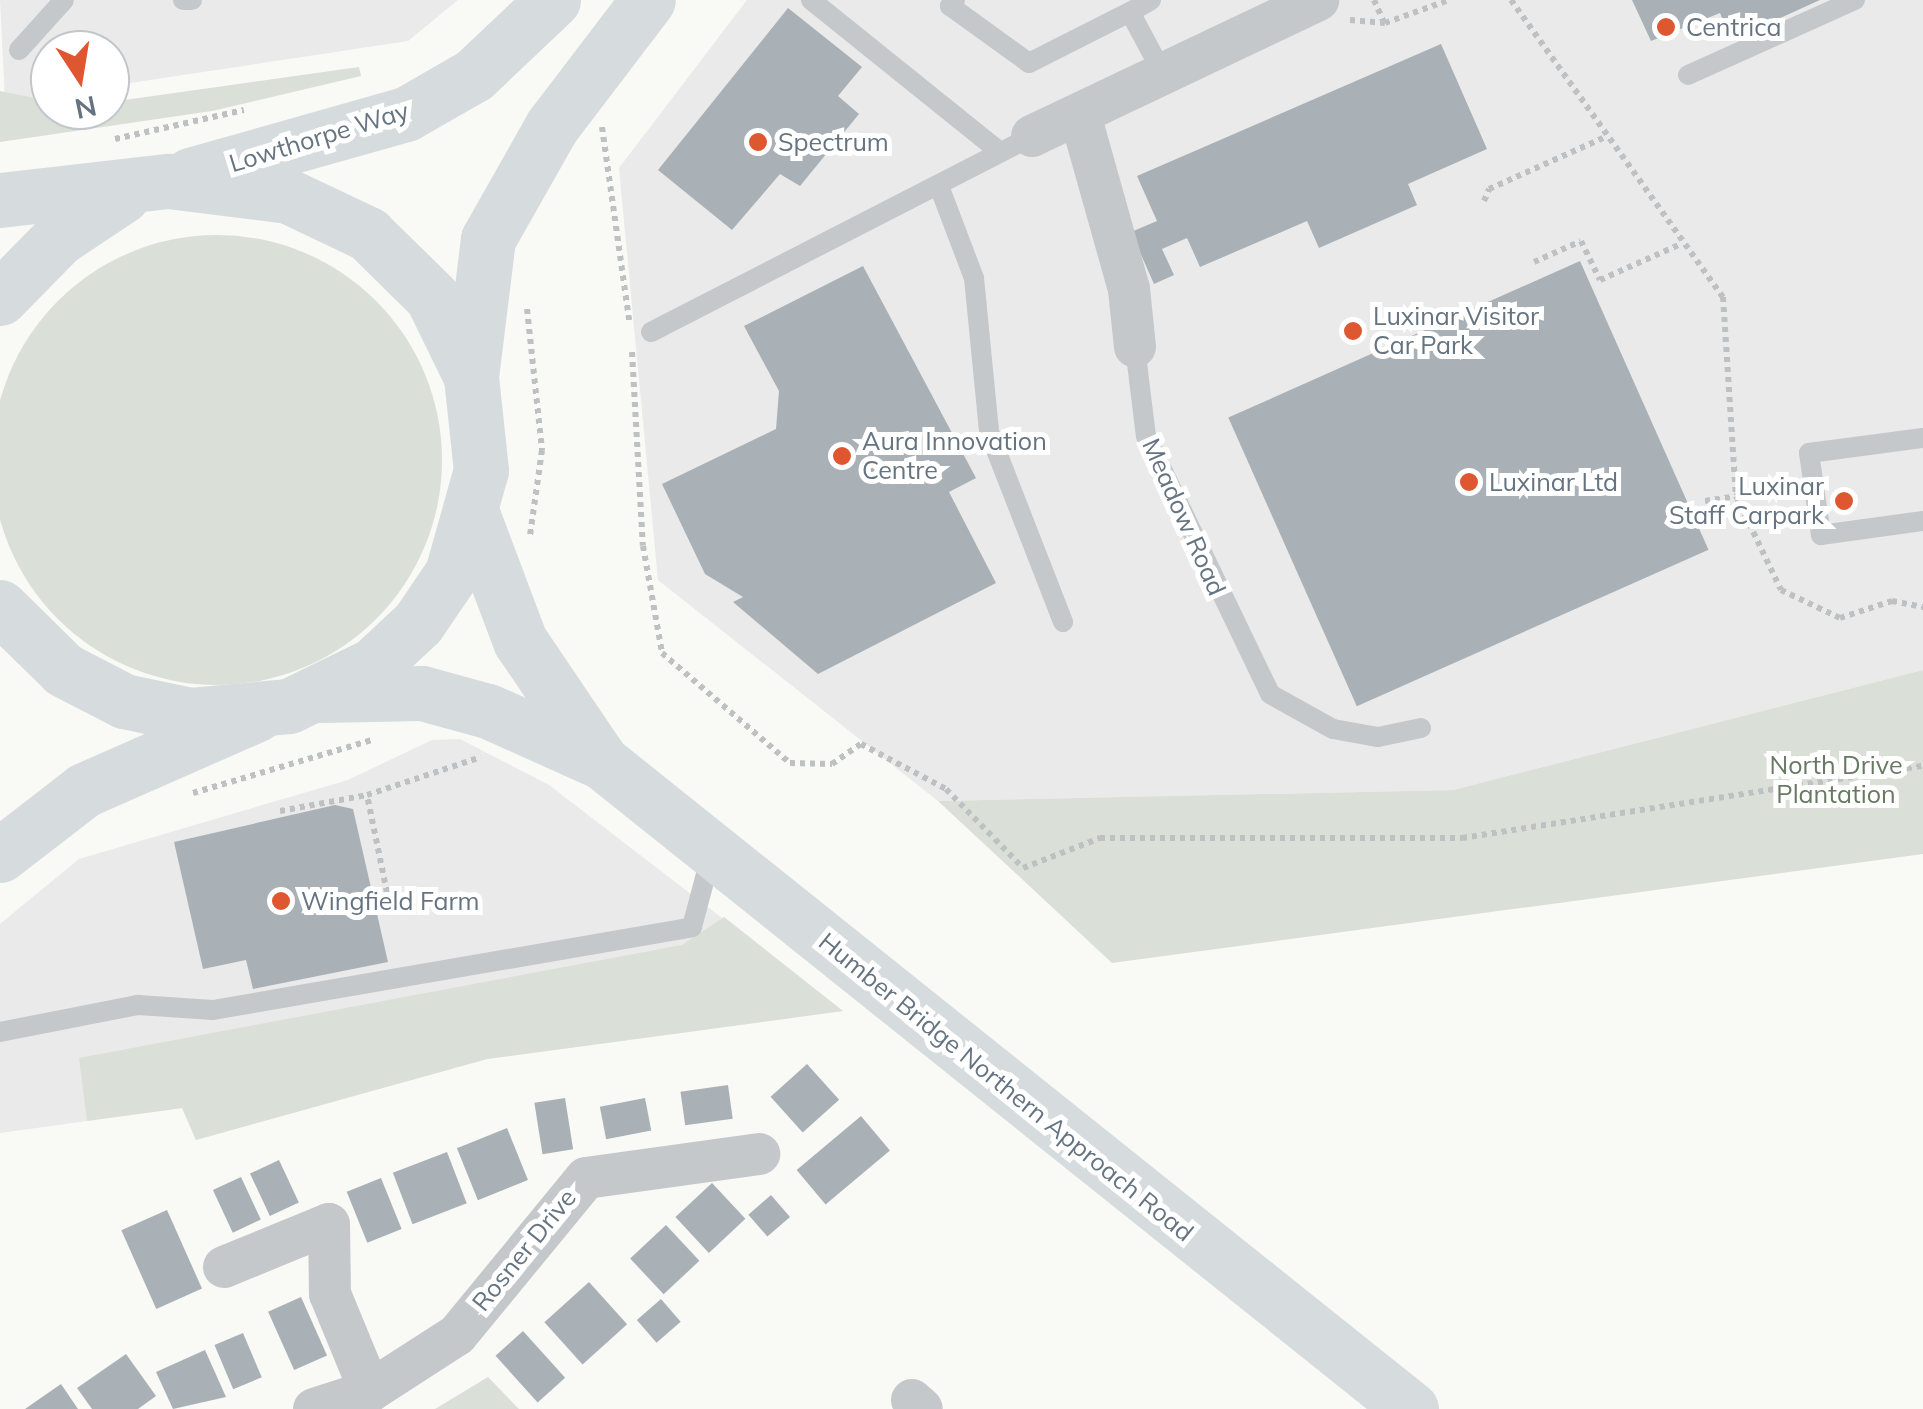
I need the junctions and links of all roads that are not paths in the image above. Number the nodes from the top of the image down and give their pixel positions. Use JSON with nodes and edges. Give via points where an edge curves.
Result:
{"nodes":[{"id":1,"x":64,"y":0,"type":"edge"},
{"id":2,"x":183,"y":0,"type":"edge"},
{"id":3,"x":192,"y":0,"type":"edge"},
{"id":4,"x":553,"y":0,"type":"edge"},
{"id":5,"x":648,"y":0,"type":"edge"},
{"id":6,"x":811,"y":0,"type":"edge"},
{"id":7,"x":955,"y":0,"type":"edge"},
{"id":8,"x":1151,"y":0,"type":"edge"},
{"id":9,"x":1855,"y":0,"type":"edge"},
{"id":10,"x":1314,"y":2,"type":"edge"},
{"id":11,"x":1130,"y":12,"type":"junction"},
{"id":12,"x":19,"y":50,"type":"dead end"},
{"id":13,"x":1162,"y":72,"type":"junction"},
{"id":14,"x":1688,"y":74,"type":"dead end"},
{"id":15,"x":1080,"y":115,"type":"junction"},
{"id":16,"x":1016,"y":143,"type":"junction"},
{"id":17,"x":148,"y":186,"type":"junction"},
{"id":18,"x":938,"y":186,"type":"junction"},
{"id":19,"x":0,"y":200,"type":"edge"},
{"id":20,"x":0,"y":298,"type":"edge"},
{"id":21,"x":641,"y":337,"type":"road end"},
{"id":22,"x":1135,"y":348,"type":"joint"},
{"id":23,"x":471,"y":377,"type":"junction"},
{"id":24,"x":1923,"y":438,"type":"edge"},
{"id":25,"x":473,"y":516,"type":"junction"},
{"id":26,"x":1923,"y":520,"type":"edge"},
{"id":27,"x":0,"y":607,"type":"edge"},
{"id":28,"x":1063,"y":622,"type":"dead end"},
{"id":29,"x":321,"y":695,"type":"junction"},
{"id":30,"x":257,"y":714,"type":"junction"},
{"id":31,"x":1421,"y":728,"type":"dead end"},
{"id":32,"x":602,"y":762,"type":"junction"},
{"id":33,"x":711,"y":852,"type":"junction"},
{"id":34,"x":0,"y":855,"type":"edge"},
{"id":35,"x":0,"y":1032,"type":"edge"},
{"id":36,"x":759,"y":1154,"type":"dead end"},
{"id":37,"x":224,"y":1267,"type":"dead end"},
{"id":38,"x":370,"y":1391,"type":"junction"},
{"id":39,"x":314,"y":1409,"type":"edge"},
{"id":40,"x":1410,"y":1409,"type":"edge"}],
"edges":[{"from":1,"to":12,"type":"lane"},
{"from":2,"to":3,"type":"lane"},
{"from":4,"to":17,"type":"main road","name":"Lowthorpe Way","via":[[474,76],[406,114]]},
{"from":5,"to":23,"type":"main road","via":[[552,126],[488,239]]},
{"from":6,"to":16,"type":"lane"},
{"from":7,"to":11,"type":"lane","via":[[950,6],[1029,64]]},
{"from":8,"to":11,"type":"lane"},
{"from":9,"to":14,"type":"lane"},
{"from":10,"to":13,"type":"street"},
{"from":11,"to":13,"type":"lane"},
{"from":13,"to":15,"type":"street"},
{"from":15,"to":16,"type":"street"},
{"from":15,"to":22,"type":"street","name":"Meadow Road","via":[[1129,288]]},
{"from":16,"to":18,"type":"lane"},
{"from":17,"to":19,"type":"main road"},
{"from":17,"to":20,"type":"main road","via":[[58,238]]},
{"from":17,"to":23,"type":"main road","via":[[288,196],[368,234],[432,297]]},
{"from":18,"to":21,"type":"lane"},
{"from":18,"to":28,"type":"lane","via":[[974,278],[989,432]]},
{"from":22,"to":31,"type":"lane","name":"Meadow Road","via":[[1146,436],[1270,694],[1334,730],[1378,736]]},
{"from":23,"to":25,"type":"main road","via":[[480,423]]},
{"from":24,"to":26,"type":"lane","via":[[1809,454],[1822,535]]},
{"from":25,"to":29,"type":"main road","via":[[452,573],[418,623]]},
{"from":25,"to":32,"type":"main road","via":[[520,640]]},
{"from":27,"to":30,"type":"main road","via":[[64,670],[124,701],[190,716]]},
{"from":29,"to":30,"type":"main road"},
{"from":29,"to":32,"type":"main road","via":[[422,694],[488,711]]},
{"from":30,"to":34,"type":"main road","via":[[84,790]]},
{"from":32,"to":33,"type":"main road","name":"Humber Bridge Northern Approach Road"},
{"from":33,"to":35,"type":"lane","via":[[692,926],[213,1010],[138,1005]]},
{"from":33,"to":40,"type":"main road","name":"Humber Bridge Northern Approach Road"},
{"from":36,"to":38,"type":"street","name":"Rosner Drive","via":[[586,1178],[457,1335]]},
{"from":37,"to":38,"type":"street","via":[[328,1224],[330,1294]]},
{"from":38,"to":39,"type":"street","name":"Rosner Drive"}]}
